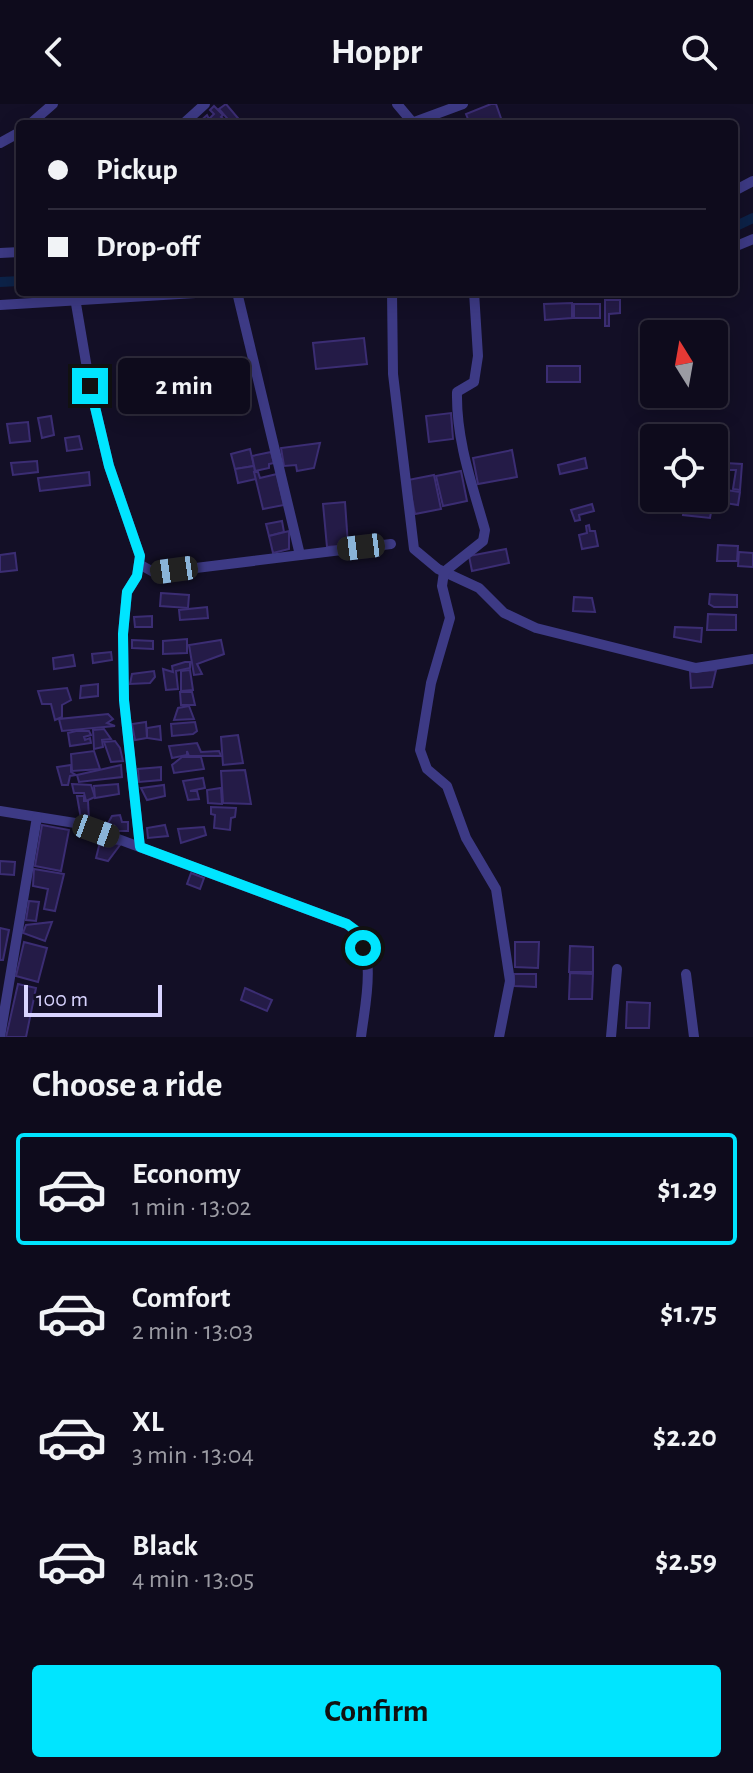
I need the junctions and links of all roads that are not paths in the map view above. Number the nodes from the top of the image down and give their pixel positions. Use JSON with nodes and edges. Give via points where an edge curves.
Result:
{"nodes":[{"id":1,"x":53,"y":104,"type":"edge"},
{"id":2,"x":205,"y":104,"type":"edge"},
{"id":3,"x":463,"y":104,"type":"edge"},
{"id":4,"x":35,"y":120,"type":"edge"},
{"id":5,"x":187,"y":120,"type":"edge"},
{"id":6,"x":419,"y":120,"type":"edge"},
{"id":7,"x":75,"y":296,"type":"edge"},
{"id":8,"x":238,"y":296,"type":"edge"},
{"id":9,"x":392,"y":296,"type":"edge"},
{"id":10,"x":474,"y":296,"type":"edge"},
{"id":11,"x":0,"y":305,"type":"edge"},
{"id":12,"x":391,"y":544,"type":"dead end"},
{"id":13,"x":300,"y":555,"type":"junction"},
{"id":14,"x":139,"y":564,"type":"junction"},
{"id":15,"x":444,"y":572,"type":"junction"},
{"id":16,"x":753,"y":659,"type":"edge"},
{"id":17,"x":0,"y":811,"type":"edge"},
{"id":18,"x":37,"y":817,"type":"junction"},
{"id":19,"x":140,"y":847,"type":"junction"},
{"id":20,"x":617,"y":969,"type":"dead end"},
{"id":21,"x":686,"y":974,"type":"dead end"},
{"id":22,"x":0,"y":1037,"type":"edge"},
{"id":23,"x":361,"y":1037,"type":"edge"},
{"id":24,"x":499,"y":1037,"type":"edge"},
{"id":25,"x":611,"y":1037,"type":"edge"},
{"id":26,"x":694,"y":1037,"type":"edge"}],
"edges":[{"from":1,"to":4,"type":"street"},
{"from":2,"to":5,"type":"street"},
{"from":3,"to":6,"type":"street"},
{"from":7,"to":11,"type":"street"},
{"from":7,"to":14,"type":"street","via":[[109,466]]},
{"from":8,"to":13,"type":"street"},
{"from":9,"to":15,"type":"street","via":[[393,374],[414,549]]},
{"from":10,"to":15,"type":"street","via":[[478,356],[474,382],[457,392],[456,418],[485,530],[483,541]]},
{"from":12,"to":13,"type":"street"},
{"from":13,"to":14,"type":"street","via":[[155,573]]},
{"from":14,"to":19,"type":"street","via":[[127,592],[123,634],[124,700]]},
{"from":15,"to":16,"type":"street","via":[[479,588],[504,613],[536,628],[687,667]]},
{"from":15,"to":24,"type":"street","via":[[450,618],[431,683],[420,750],[427,769],[447,786],[466,838],[496,889],[510,981]]},
{"from":17,"to":18,"type":"street"},
{"from":18,"to":19,"type":"street","via":[[75,823]]},
{"from":18,"to":22,"type":"street"},
{"from":19,"to":23,"type":"street","via":[[358,932],[368,965]]},
{"from":20,"to":25,"type":"street"},
{"from":21,"to":26,"type":"street"}]}
